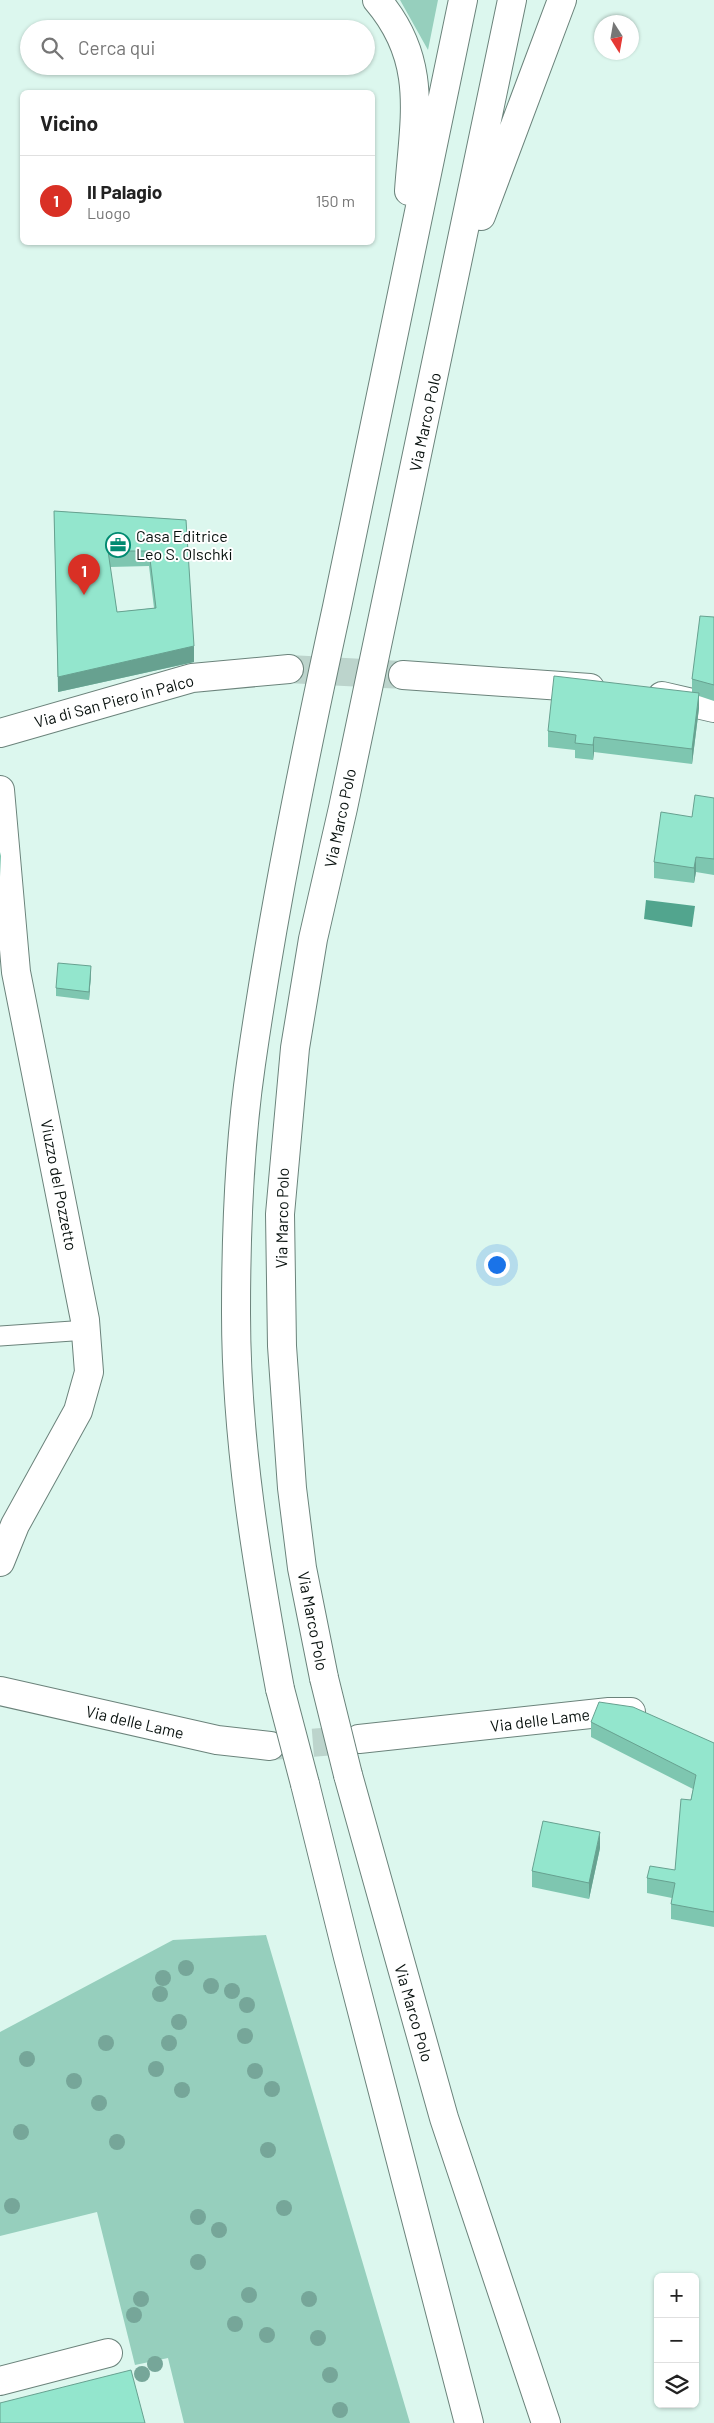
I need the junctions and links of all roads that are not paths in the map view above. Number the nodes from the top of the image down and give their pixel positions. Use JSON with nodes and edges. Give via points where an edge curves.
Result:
{"nodes":[{"id":1,"x":377,"y":0,"type":"edge"},
{"id":2,"x":463,"y":0,"type":"edge"},
{"id":3,"x":512,"y":0,"type":"edge"},
{"id":4,"x":562,"y":0,"type":"edge"},
{"id":5,"x":402,"y":296,"type":"junction"},
{"id":6,"x":451,"y":297,"type":"junction"},
{"id":7,"x":289,"y":669,"type":"tunnel mouth"},
{"id":8,"x":403,"y":676,"type":"tunnel mouth"},
{"id":9,"x":714,"y":708,"type":"edge"},
{"id":10,"x":0,"y":732,"type":"edge"},
{"id":11,"x":0,"y":790,"type":"edge"},
{"id":12,"x":86,"y":1330,"type":"junction"},
{"id":13,"x":0,"y":1336,"type":"edge"},
{"id":14,"x":0,"y":1562,"type":"edge"},
{"id":15,"x":0,"y":1692,"type":"edge"},
{"id":16,"x":652,"y":1721,"type":"edge"},
{"id":17,"x":359,"y":1739,"type":"tunnel mouth"},
{"id":18,"x":270,"y":1746,"type":"tunnel mouth"},
{"id":19,"x":108,"y":2353,"type":"dead end"},
{"id":20,"x":0,"y":2381,"type":"edge"},
{"id":21,"x":469,"y":2423,"type":"edge"},
{"id":22,"x":546,"y":2423,"type":"edge"}],
"edges":[{"from":1,"to":5,"type":"main road","via":[[404,40],[414,90]]},
{"from":2,"to":5,"type":"main road"},
{"from":3,"to":6,"type":"main road","name":"Via Marco Polo"},
{"from":4,"to":6,"type":"main road"},
{"from":5,"to":21,"type":"main road","bridge":true,"via":[[303,764],[250,1066],[239,1193],[236,1316],[240,1410],[258,1569],[280,1689]]},
{"from":6,"to":22,"type":"main road","name":"Via Marco Polo","bridge":true,"via":[[313,939],[295,1048],[280,1214],[282,1355],[302,1568],[324,1678],[444,2118]]},
{"from":7,"to":10,"type":"main road","name":"Via di San Piero in Palco","via":[[192,678]]},
{"from":8,"to":9,"type":"main road","via":[[629,691]]},
{"from":11,"to":12,"type":"main road","name":"Viuzzo del Pozzetto","via":[[16,972]]},
{"from":12,"to":13,"type":"lane"},
{"from":12,"to":14,"type":"main road","name":"Viuzzo del Pozzetto","via":[[89,1372],[78,1411],[15,1525]]},
{"from":15,"to":18,"type":"main road","name":"Via delle Lame","via":[[217,1740]]},
{"from":16,"to":17,"type":"main road","name":"Via delle Lame","via":[[621,1710]]},
{"from":19,"to":20,"type":"main road"}]}
